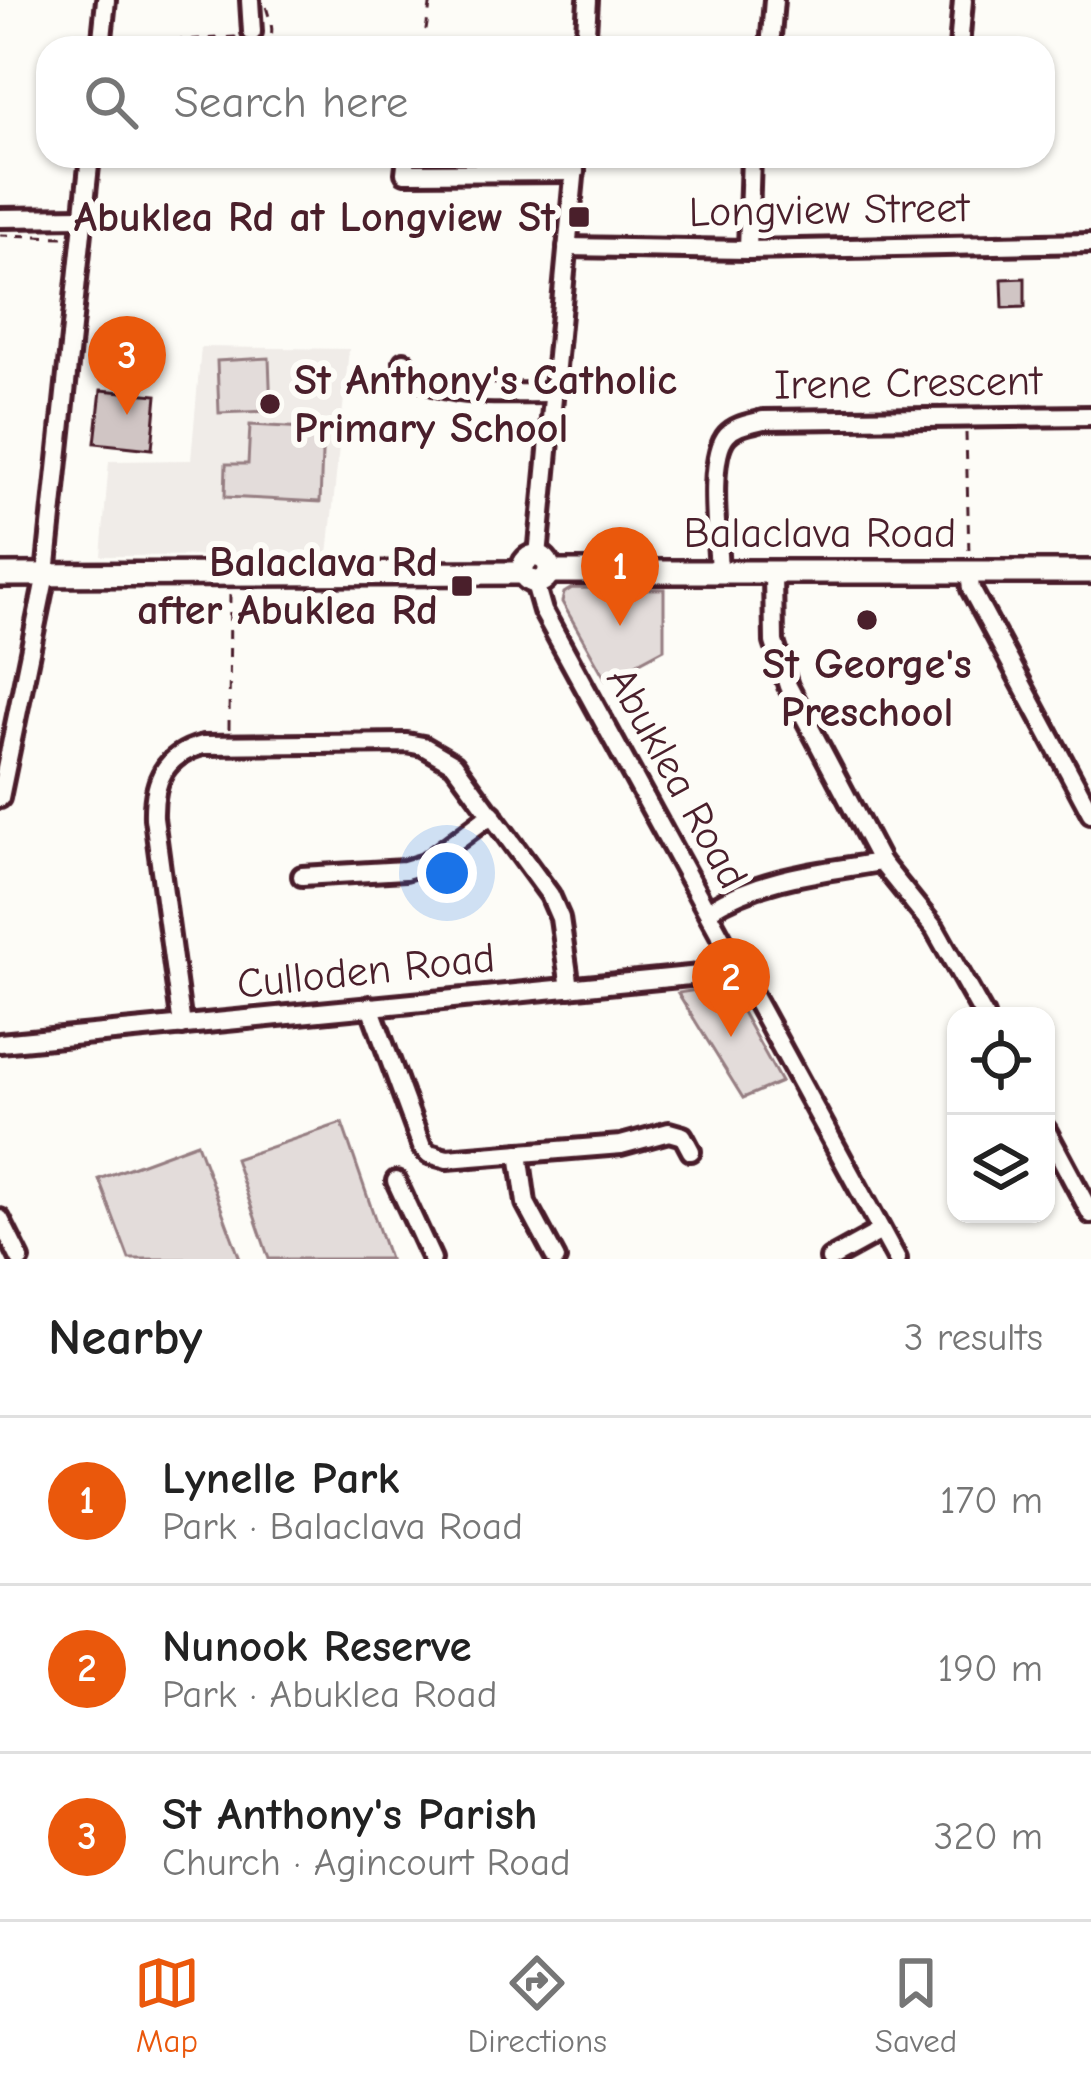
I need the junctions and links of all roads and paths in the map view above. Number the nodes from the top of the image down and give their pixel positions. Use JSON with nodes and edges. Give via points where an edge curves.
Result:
{"nodes":[{"id":1,"x":106,"y":0,"type":"edge"},
{"id":2,"x":250,"y":0,"type":"edge"},
{"id":3,"x":266,"y":0,"type":"edge"},
{"id":4,"x":431,"y":0,"type":"edge"},
{"id":5,"x":589,"y":0,"type":"edge"},
{"id":6,"x":774,"y":0,"type":"edge"},
{"id":7,"x":963,"y":0,"type":"edge"},
{"id":8,"x":102,"y":36,"type":"edge"},
{"id":9,"x":253,"y":36,"type":"edge"},
{"id":10,"x":271,"y":36,"type":"edge"},
{"id":11,"x":425,"y":36,"type":"edge"},
{"id":12,"x":586,"y":36,"type":"edge"},
{"id":13,"x":771,"y":36,"type":"edge"},
{"id":14,"x":960,"y":36,"type":"edge"},
{"id":15,"x":88,"y":168,"type":"edge"},
{"id":16,"x":406,"y":168,"type":"edge"},
{"id":17,"x":500,"y":168,"type":"edge"},
{"id":18,"x":576,"y":168,"type":"edge"},
{"id":19,"x":751,"y":168,"type":"edge"},
{"id":20,"x":0,"y":218,"type":"edge"},
{"id":21,"x":83,"y":218,"type":"junction"},
{"id":22,"x":0,"y":235,"type":"edge"},
{"id":23,"x":64,"y":236,"type":"dead end"},
{"id":24,"x":1091,"y":243,"type":"edge"},
{"id":25,"x":567,"y":247,"type":"junction"},
{"id":26,"x":748,"y":250,"type":"junction"},
{"id":27,"x":404,"y":362,"type":"dead end"},
{"id":28,"x":554,"y":393,"type":"junction"},
{"id":29,"x":1091,"y":416,"type":"edge"},
{"id":30,"x":966,"y":417,"type":"junction"},
{"id":31,"x":969,"y":565,"type":"junction"},
{"id":32,"x":536,"y":571,"type":"junction"},
{"id":33,"x":718,"y":572,"type":"junction"},
{"id":34,"x":1091,"y":572,"type":"edge"},
{"id":35,"x":773,"y":573,"type":"junction"},
{"id":36,"x":46,"y":574,"type":"junction"},
{"id":37,"x":0,"y":575,"type":"edge"},
{"id":38,"x":230,"y":587,"type":"dead end"},
{"id":39,"x":229,"y":744,"type":"junction"},
{"id":40,"x":0,"y":798,"type":"edge"},
{"id":41,"x":1091,"y":813,"type":"edge"},
{"id":42,"x":492,"y":814,"type":"junction"},
{"id":43,"x":881,"y":862,"type":"junction"},
{"id":44,"x":302,"y":876,"type":"dead end"},
{"id":45,"x":709,"y":910,"type":"junction"},
{"id":46,"x":739,"y":965,"type":"junction"},
{"id":47,"x":570,"y":988,"type":"junction"},
{"id":48,"x":370,"y":1006,"type":"junction"},
{"id":49,"x":979,"y":1007,"type":"edge"},
{"id":50,"x":182,"y":1026,"type":"junction"},
{"id":51,"x":0,"y":1042,"type":"edge"},
{"id":52,"x":1055,"y":1147,"type":"edge"},
{"id":53,"x":691,"y":1151,"type":"dead end"},
{"id":54,"x":519,"y":1153,"type":"junction"},
{"id":55,"x":396,"y":1181,"type":"dead end"},
{"id":56,"x":1091,"y":1214,"type":"edge"},
{"id":57,"x":0,"y":1219,"type":"edge"},
{"id":58,"x":881,"y":1231,"type":"junction"},
{"id":59,"x":20,"y":1259,"type":"edge"},
{"id":60,"x":431,"y":1259,"type":"edge"},
{"id":61,"x":556,"y":1259,"type":"edge"},
{"id":62,"x":830,"y":1259,"type":"edge"},
{"id":63,"x":897,"y":1259,"type":"edge"}],
"edges":[{"from":1,"to":8,"type":"street"},
{"from":2,"to":9,"type":"street"},
{"from":3,"to":10,"type":"path"},
{"from":4,"to":11,"type":"path"},
{"from":5,"to":12,"type":"street"},
{"from":6,"to":13,"type":"street"},
{"from":7,"to":14,"type":"street"},
{"from":15,"to":21,"type":"street"},
{"from":16,"to":17,"type":"street"},
{"from":18,"to":25,"type":"street","name":"Abuklea Road"},
{"from":19,"to":26,"type":"street"},
{"from":20,"to":21,"type":"street"},
{"from":21,"to":36,"type":"street"},
{"from":22,"to":23,"type":"path"},
{"from":24,"to":26,"type":"street","name":"Longview Street"},
{"from":25,"to":26,"type":"street","name":"Longview Street"},
{"from":25,"to":28,"type":"street","name":"Abuklea Road"},
{"from":27,"to":28,"type":"street","via":[[413,378],[437,388]]},
{"from":28,"to":32,"type":"street","name":"Abuklea Road"},
{"from":29,"to":30,"type":"street","name":"Irene Crescent"},
{"from":30,"to":31,"type":"path"},
{"from":30,"to":33,"type":"street","name":"Irene Crescent","via":[[736,426],[716,464]]},
{"from":31,"to":34,"type":"main road","name":"Balaclava Road"},
{"from":31,"to":35,"type":"main road","name":"Balaclava Road"},
{"from":31,"to":41,"type":"street","via":[[971,589]]},
{"from":32,"to":33,"type":"main road","name":"Balaclava Road"},
{"from":32,"to":36,"type":"main road","name":"Balaclava Road"},
{"from":32,"to":45,"type":"street","name":"Abuklea Road","via":[[543,610]]},
{"from":33,"to":35,"type":"main road","name":"Balaclava Road"},
{"from":35,"to":43,"type":"street","via":[[782,670]]},
{"from":36,"to":37,"type":"main road","name":"Balaclava Road"},
{"from":36,"to":40,"type":"street"},
{"from":38,"to":39,"type":"path"},
{"from":39,"to":42,"type":"street","via":[[423,746],[454,764]]},
{"from":39,"to":50,"type":"street","via":[[184,750],[154,789]]},
{"from":42,"to":44,"type":"street","via":[[425,864]]},
{"from":42,"to":47,"type":"street","via":[[550,895]]},
{"from":43,"to":45,"type":"street","via":[[761,884]]},
{"from":43,"to":49,"type":"street","via":[[934,929]]},
{"from":45,"to":46,"type":"street","name":"Abuklea Road"},
{"from":46,"to":47,"type":"street","name":"Culloden Road"},
{"from":46,"to":58,"type":"street","name":"Abuklea Road"},
{"from":47,"to":48,"type":"street","name":"Culloden Road"},
{"from":48,"to":50,"type":"street","name":"Culloden Road"},
{"from":48,"to":54,"type":"street","via":[[429,1154]]},
{"from":50,"to":51,"type":"street","name":"Culloden Road"},
{"from":52,"to":56,"type":"street"},
{"from":53,"to":54,"type":"street","via":[[683,1136],[669,1132],[621,1145]]},
{"from":54,"to":61,"type":"street","via":[[526,1203]]},
{"from":55,"to":60,"type":"street"},
{"from":57,"to":59,"type":"street"},
{"from":58,"to":62,"type":"street"},
{"from":58,"to":63,"type":"street","name":"Abuklea Road"}]}
